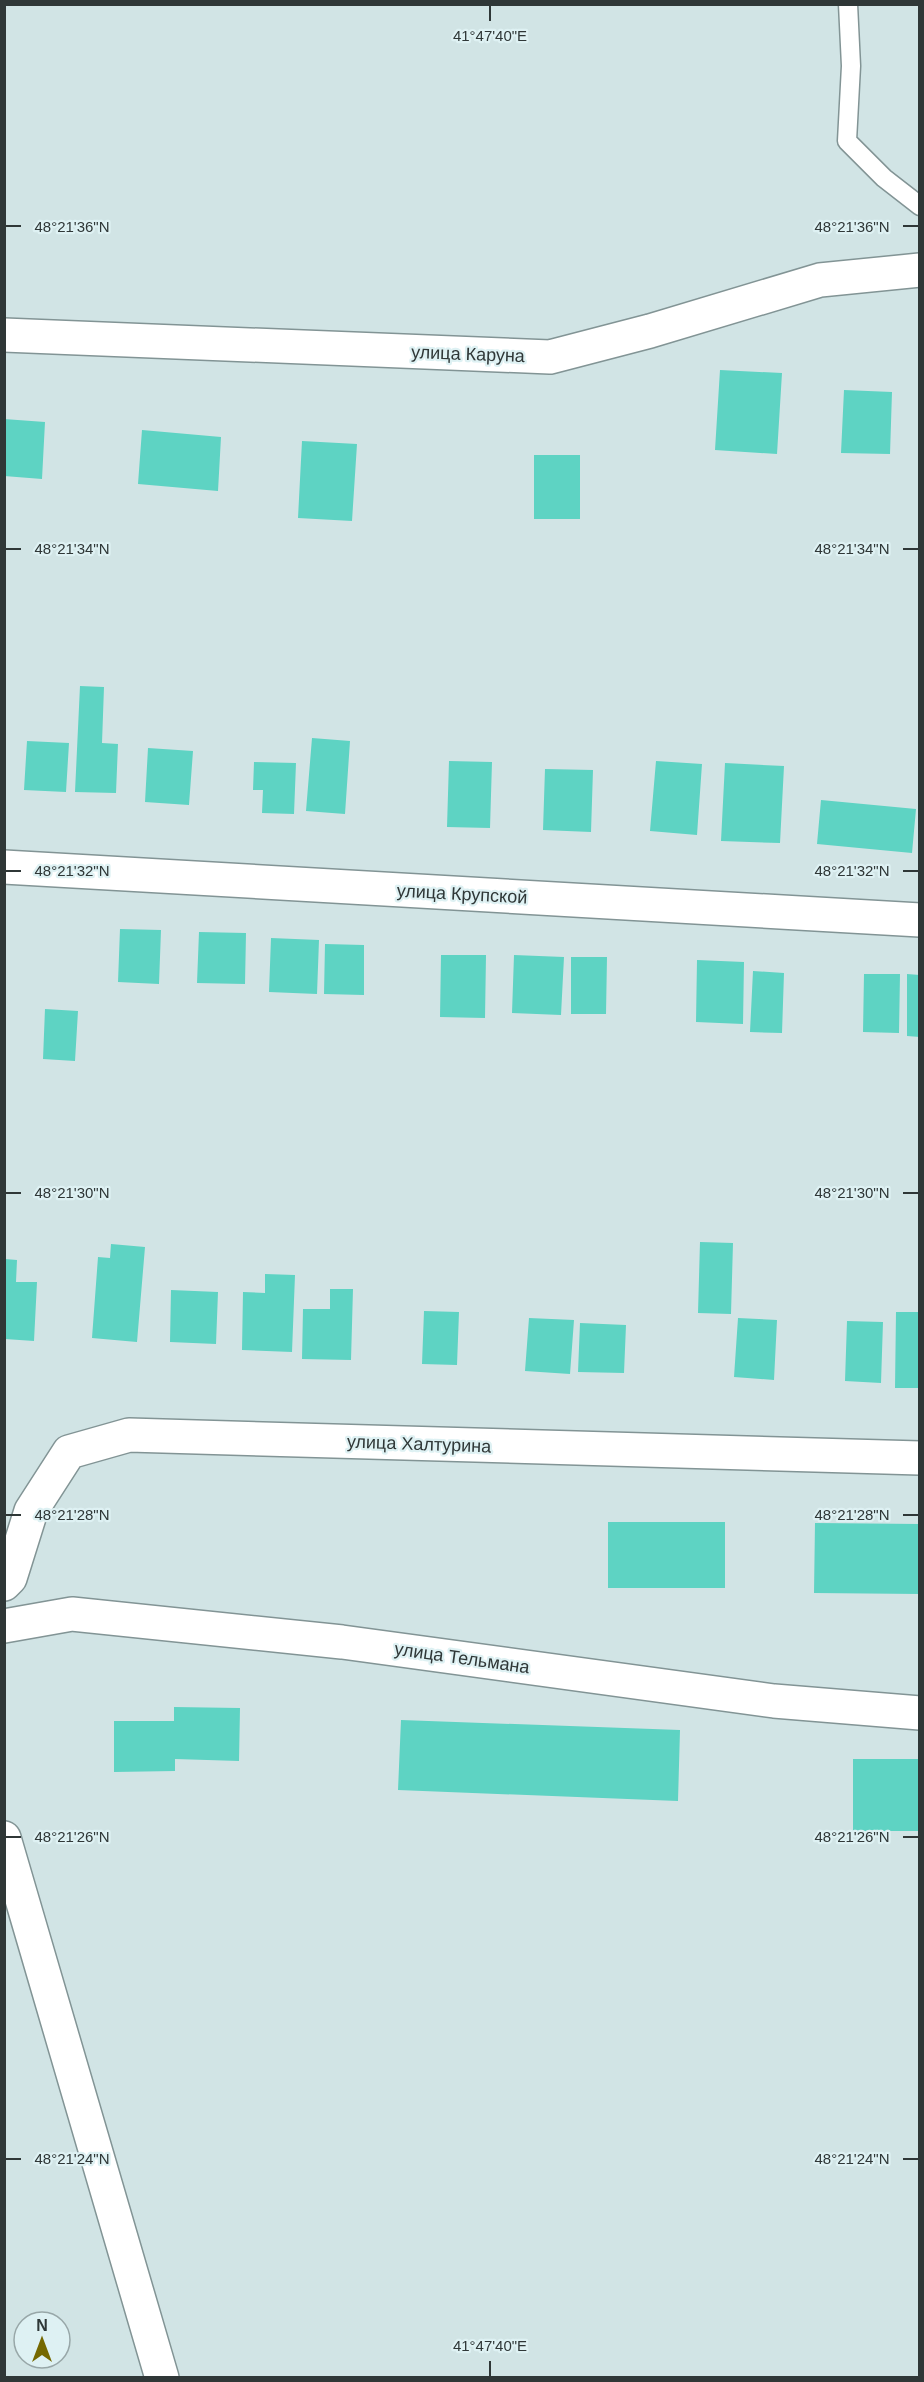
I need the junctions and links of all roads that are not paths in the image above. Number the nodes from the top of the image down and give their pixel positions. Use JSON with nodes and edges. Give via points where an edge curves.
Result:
{"nodes":[{"id":1,"x":848,"y":4,"type":"edge"},
{"id":2,"x":920,"y":206,"type":"edge"},
{"id":3,"x":920,"y":270,"type":"edge"},
{"id":4,"x":4,"y":335,"type":"edge"},
{"id":5,"x":4,"y":867,"type":"edge"},
{"id":6,"x":920,"y":920,"type":"edge"},
{"id":7,"x":920,"y":1458,"type":"edge"},
{"id":8,"x":4,"y":1584,"type":"edge"},
{"id":9,"x":4,"y":1626,"type":"edge"},
{"id":10,"x":920,"y":1713,"type":"edge"},
{"id":11,"x":4,"y":1838,"type":"edge"},
{"id":12,"x":162,"y":2378,"type":"edge"}],
"edges":[{"from":1,"to":2,"type":"lane","via":[[851,66],[847,141]]},
{"from":3,"to":4,"type":"street","name":"улица Каруна","via":[[820,280],[550,357]]},
{"from":5,"to":6,"type":"street","name":"улица Крупской"},
{"from":7,"to":8,"type":"street","name":"улица Халтурина","via":[[129,1435],[69,1452],[30,1511],[10,1578]]},
{"from":9,"to":10,"type":"street","name":"улица Тельмана","via":[[72,1614],[342,1642],[774,1701]]},
{"from":11,"to":12,"type":"street"}]}
